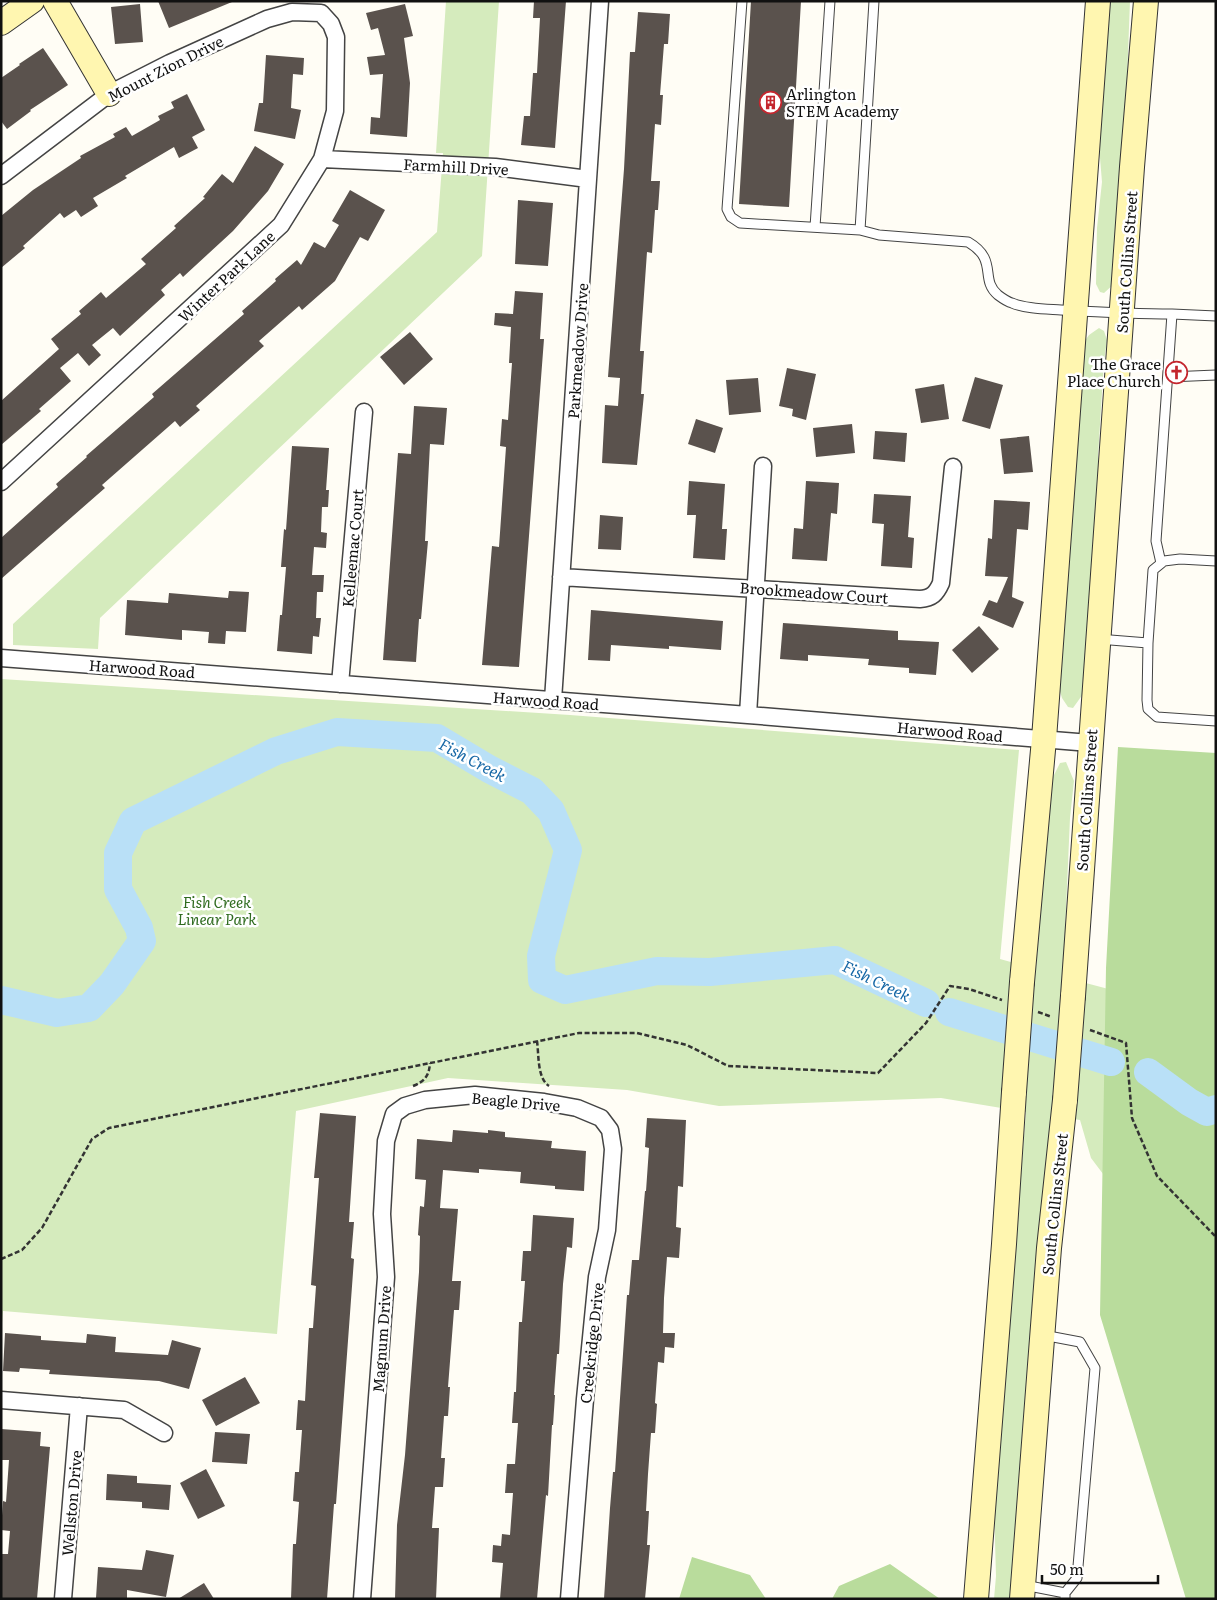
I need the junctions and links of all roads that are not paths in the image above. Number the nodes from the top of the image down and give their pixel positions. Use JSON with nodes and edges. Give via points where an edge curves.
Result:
{"nodes":[{"id":1,"x":32,"y":1,"type":"edge"},
{"id":2,"x":55,"y":1,"type":"edge"},
{"id":3,"x":600,"y":1,"type":"edge"},
{"id":4,"x":742,"y":1,"type":"edge"},
{"id":5,"x":830,"y":1,"type":"edge"},
{"id":6,"x":874,"y":1,"type":"edge"},
{"id":7,"x":1098,"y":1,"type":"edge"},
{"id":8,"x":1146,"y":1,"type":"edge"},
{"id":9,"x":321,"y":13,"type":"joint"},
{"id":10,"x":1,"y":23,"type":"edge"},
{"id":11,"x":108,"y":94,"type":"junction"},
{"id":12,"x":322,"y":159,"type":"junction"},
{"id":13,"x":1,"y":176,"type":"edge"},
{"id":14,"x":588,"y":179,"type":"junction"},
{"id":15,"x":815,"y":227,"type":"junction"},
{"id":16,"x":860,"y":230,"type":"junction"},
{"id":17,"x":1076,"y":311,"type":"junction"},
{"id":18,"x":1122,"y":314,"type":"junction"},
{"id":19,"x":1172,"y":314,"type":"junction"},
{"id":20,"x":1216,"y":316,"type":"edge"},
{"id":21,"x":1216,"y":375,"type":"edge"},
{"id":22,"x":1169,"y":377,"type":"junction"},
{"id":23,"x":364,"y":412,"type":"dead end"},
{"id":24,"x":763,"y":466,"type":"dead end"},
{"id":25,"x":953,"y":466,"type":"dead end"},
{"id":26,"x":1,"y":482,"type":"edge"},
{"id":27,"x":1216,"y":561,"type":"edge"},
{"id":28,"x":1161,"y":563,"type":"junction"},
{"id":29,"x":561,"y":576,"type":"junction"},
{"id":30,"x":756,"y":588,"type":"junction"},
{"id":31,"x":1098,"y":639,"type":"junction"},
{"id":32,"x":1148,"y":643,"type":"junction"},
{"id":33,"x":1,"y":658,"type":"edge"},
{"id":34,"x":340,"y":684,"type":"junction"},
{"id":35,"x":553,"y":700,"type":"junction"},
{"id":36,"x":748,"y":715,"type":"junction"},
{"id":37,"x":1216,"y":721,"type":"edge"},
{"id":38,"x":1044,"y":739,"type":"junction"},
{"id":39,"x":1090,"y":743,"type":"junction"},
{"id":40,"x":425,"y":1100,"type":"joint"},
{"id":41,"x":577,"y":1108,"type":"joint"},
{"id":42,"x":1042,"y":1335,"type":"junction"},
{"id":43,"x":1,"y":1400,"type":"edge"},
{"id":44,"x":79,"y":1406,"type":"junction"},
{"id":45,"x":164,"y":1433,"type":"dead end"},
{"id":46,"x":1022,"y":1592,"type":"edge"},
{"id":47,"x":1065,"y":1596,"type":"edge"},
{"id":48,"x":63,"y":1599,"type":"edge"},
{"id":49,"x":362,"y":1599,"type":"edge"},
{"id":50,"x":569,"y":1599,"type":"edge"},
{"id":51,"x":976,"y":1599,"type":"edge"}],
"edges":[{"from":1,"to":10,"type":"main road"},
{"from":2,"to":11,"type":"main road"},
{"from":3,"to":14,"type":"street","name":"Parkmeadow Drive"},
{"from":4,"to":15,"type":"lane","via":[[727,210],[740,223]]},
{"from":5,"to":15,"type":"lane"},
{"from":6,"to":16,"type":"lane"},
{"from":7,"to":17,"type":"main road"},
{"from":8,"to":18,"type":"main road","name":"South Collins Street"},
{"from":9,"to":11,"type":"street","name":"Mount Zion Drive","via":[[292,12],[267,19]]},
{"from":9,"to":12,"type":"street","name":"Winter Park Lane","via":[[331,24],[336,37],[335,111]]},
{"from":11,"to":13,"type":"street","name":"Mount Zion Drive"},
{"from":12,"to":14,"type":"street","name":"Farmhill Drive","via":[[495,167]]},
{"from":12,"to":26,"type":"street","name":"Winter Park Lane","via":[[282,225]]},
{"from":14,"to":29,"type":"street","name":"Parkmeadow Drive"},
{"from":15,"to":16,"type":"lane"},
{"from":16,"to":17,"type":"lane","via":[[880,235],[968,242],[980,248],[987,262],[989,282],[997,295],[1012,304]]},
{"from":17,"to":18,"type":"lane"},
{"from":17,"to":38,"type":"main road"},
{"from":18,"to":19,"type":"lane"},
{"from":18,"to":31,"type":"main road","name":"South Collins Street"},
{"from":19,"to":20,"type":"lane"},
{"from":19,"to":22,"type":"lane"},
{"from":21,"to":22,"type":"lane"},
{"from":22,"to":28,"type":"lane","via":[[1156,541]]},
{"from":23,"to":34,"type":"street","name":"Kelleemac Court"},
{"from":24,"to":30,"type":"street"},
{"from":25,"to":30,"type":"street","name":"Brookmeadow Court","via":[[941,583],[930,598]]},
{"from":27,"to":28,"type":"lane","via":[[1180,559]]},
{"from":28,"to":32,"type":"lane","via":[[1153,570]]},
{"from":29,"to":30,"type":"street","name":"Brookmeadow Court"},
{"from":29,"to":35,"type":"street","name":"Parkmeadow Drive"},
{"from":30,"to":36,"type":"street"},
{"from":31,"to":32,"type":"lane"},
{"from":31,"to":39,"type":"main road","name":"South Collins Street"},
{"from":32,"to":37,"type":"lane","via":[[1148,709],[1157,716]]},
{"from":33,"to":34,"type":"street","name":"Harwood Road"},
{"from":34,"to":35,"type":"street","name":"Harwood Road"},
{"from":35,"to":36,"type":"street","name":"Harwood Road"},
{"from":36,"to":38,"type":"street","name":"Harwood Road"},
{"from":38,"to":39,"type":"street","name":"Harwood Road"},
{"from":38,"to":51,"type":"main road","bridge":true,"via":[[1022,982]]},
{"from":39,"to":42,"type":"main road","name":"South Collins Street","bridge":true,"via":[[1065,1100]]},
{"from":40,"to":41,"type":"street","name":"Beagle Drive","via":[[475,1095]]},
{"from":40,"to":49,"type":"street","name":"Magnum Drive","via":[[405,1106],[394,1114],[386,1141],[382,1214],[386,1277]]},
{"from":41,"to":50,"type":"street","name":"Creekridge Drive","via":[[601,1118],[610,1130],[613,1149],[607,1230],[597,1277]]},
{"from":42,"to":46,"type":"main road","name":"South Collins Street"},
{"from":42,"to":47,"type":"lane","via":[[1080,1342],[1095,1368],[1077,1578]]},
{"from":43,"to":44,"type":"street"},
{"from":44,"to":45,"type":"street","via":[[124,1410]]},
{"from":44,"to":48,"type":"street","name":"Wellston Drive"},
{"from":46,"to":47,"type":"lane"}]}
